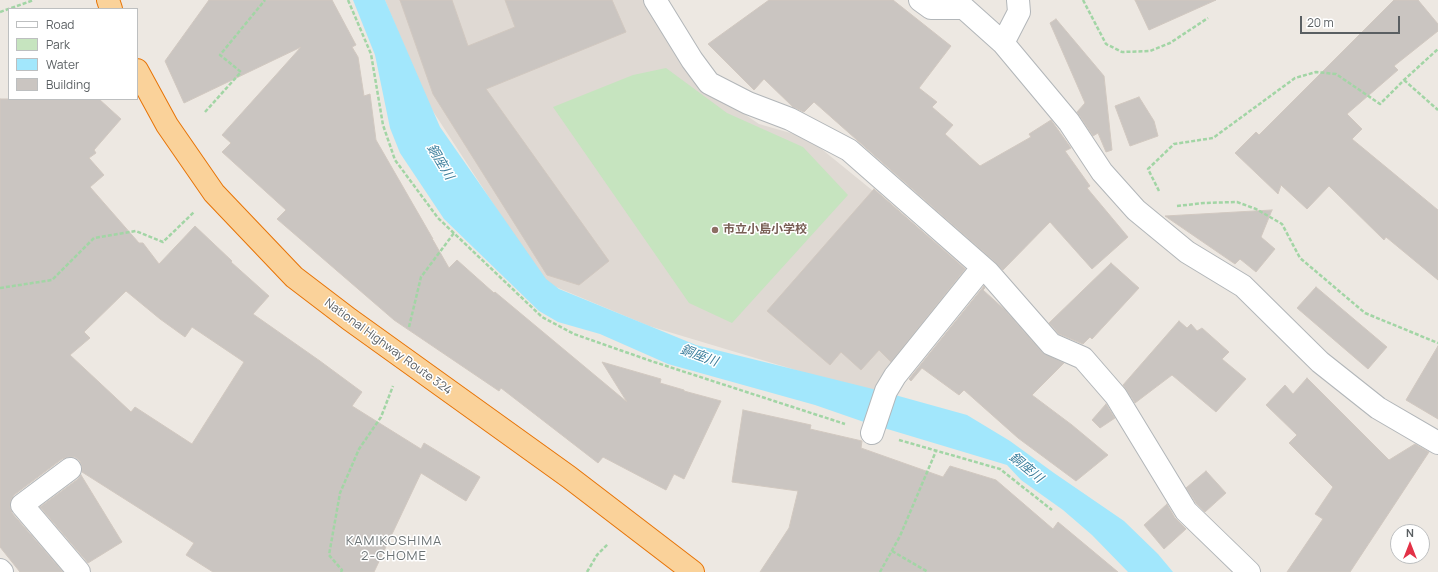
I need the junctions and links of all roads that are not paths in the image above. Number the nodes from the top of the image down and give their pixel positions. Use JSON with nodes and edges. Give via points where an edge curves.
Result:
{"nodes":[{"id":1,"x":655,"y":0,"type":"edge"},
{"id":2,"x":920,"y":0,"type":"edge"},
{"id":3,"x":1018,"y":0,"type":"edge"},
{"id":4,"x":959,"y":4,"type":"edge"},
{"id":5,"x":1003,"y":43,"type":"junction"},
{"id":6,"x":138,"y":72,"type":"edge"},
{"id":7,"x":982,"y":268,"type":"junction"},
{"id":8,"x":874,"y":428,"type":"road end"},
{"id":9,"x":1438,"y":443,"type":"edge"},
{"id":10,"x":70,"y":469,"type":"dead end"},
{"id":11,"x":0,"y":570,"type":"edge"},
{"id":12,"x":2,"y":572,"type":"edge"},
{"id":13,"x":79,"y":572,"type":"edge"},
{"id":14,"x":693,"y":572,"type":"edge"},
{"id":15,"x":1249,"y":572,"type":"edge"}],
"edges":[{"from":1,"to":7,"type":"street","via":[[709,83],[748,103],[790,119],[849,150]]},
{"from":2,"to":4,"type":"street","via":[[931,8]]},
{"from":3,"to":5,"type":"street","via":[[1019,12]]},
{"from":4,"to":5,"type":"street"},
{"from":5,"to":9,"type":"street","via":[[1069,122],[1102,172],[1136,210],[1187,252],[1243,286],[1320,362],[1378,408]]},
{"from":6,"to":14,"type":"highway","name":"National Highway Route 324","via":[[168,125],[214,193],[294,277],[349,320],[569,477]]},
{"from":7,"to":8,"type":"street","via":[[895,376],[886,391]]},
{"from":7,"to":15,"type":"street","via":[[1050,344],[1083,358],[1116,396],[1186,511]]},
{"from":10,"to":13,"type":"street","via":[[22,505]]},
{"from":11,"to":12,"type":"street"}]}
